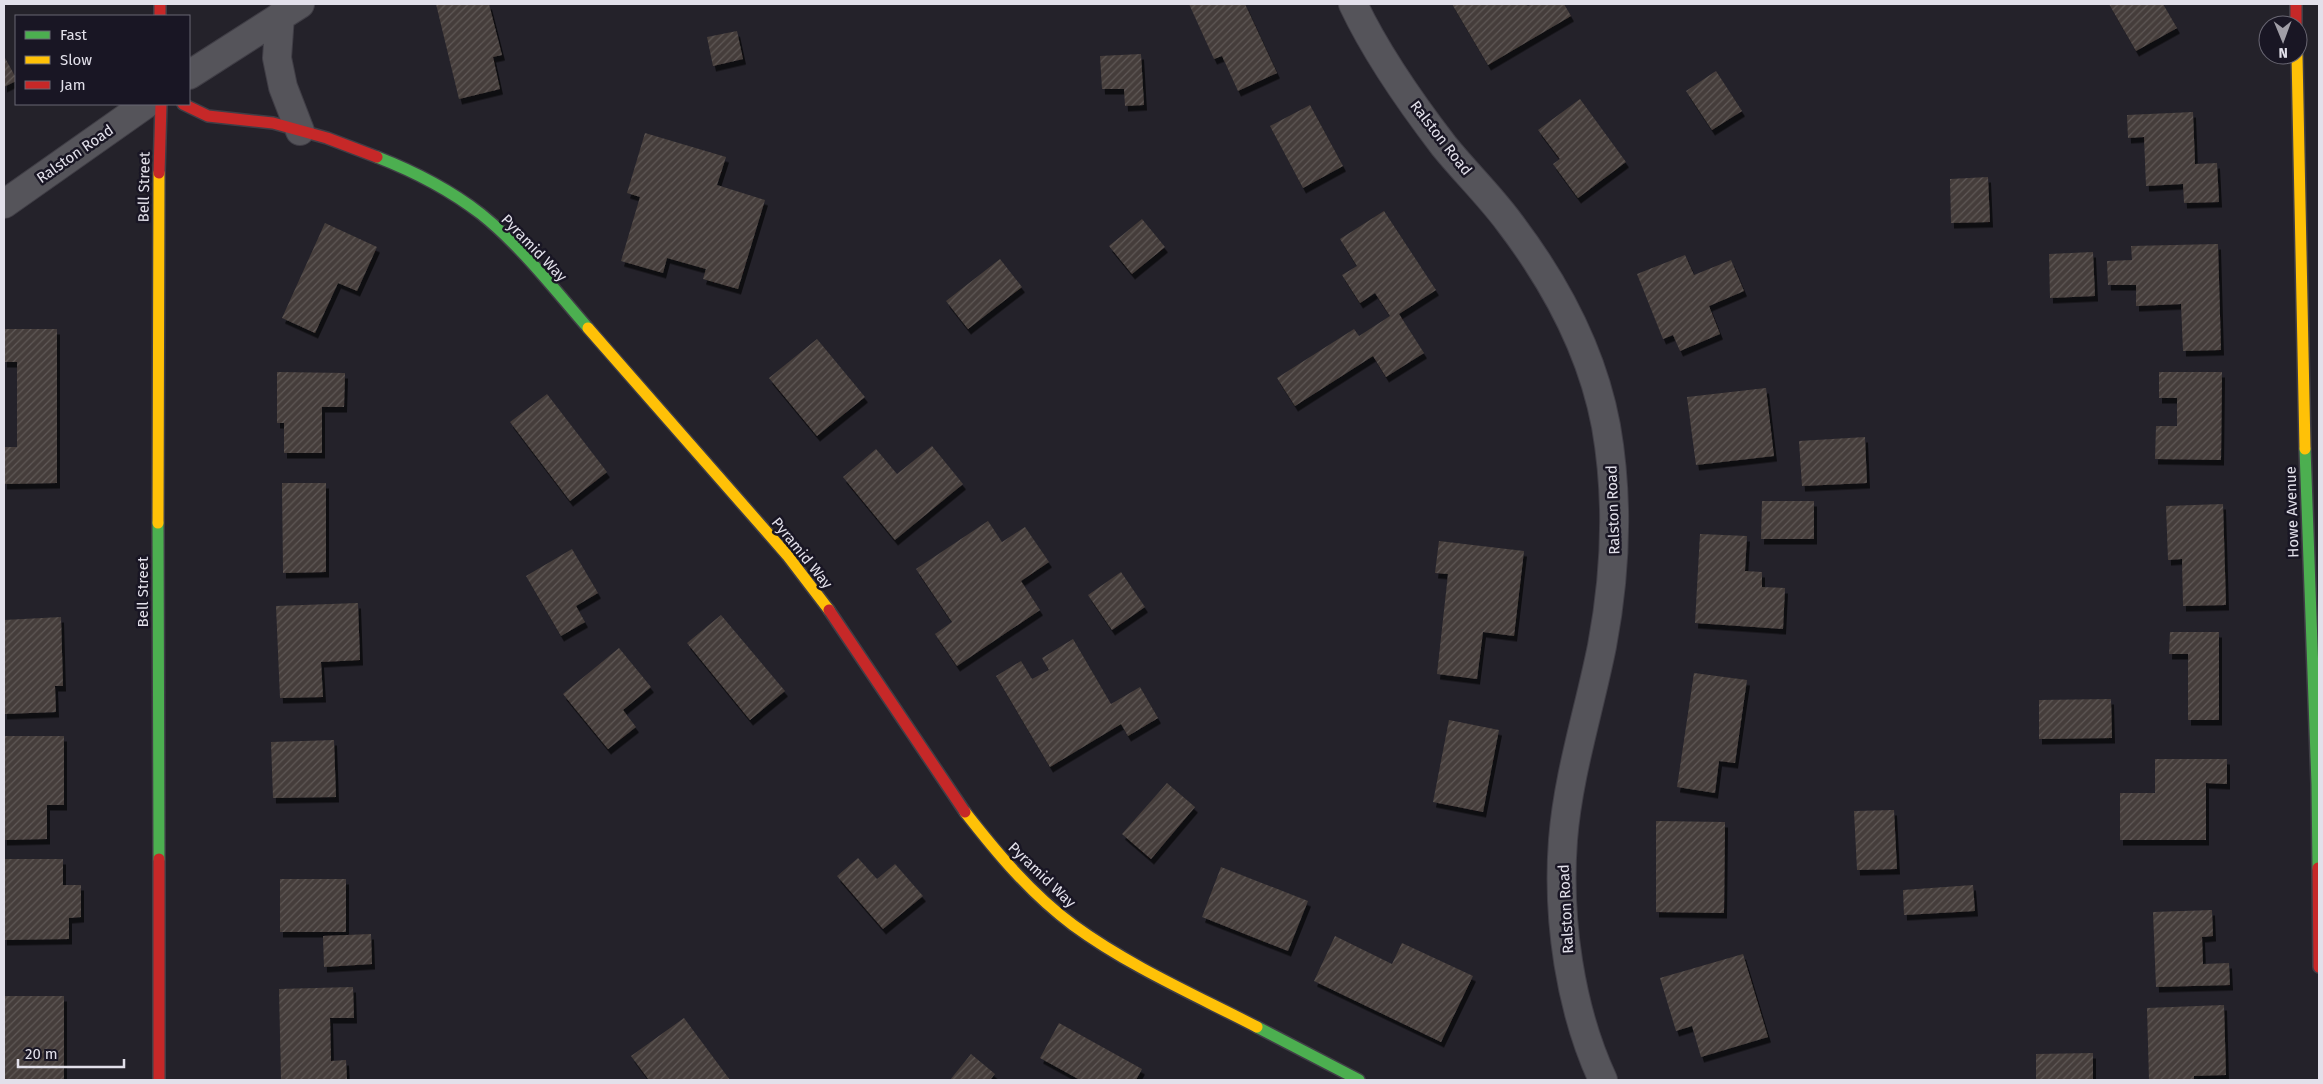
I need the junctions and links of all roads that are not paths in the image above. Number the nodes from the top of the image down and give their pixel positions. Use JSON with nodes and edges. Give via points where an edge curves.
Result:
{"nodes":[{"id":1,"x":1353,"y":4,"type":"edge"},
{"id":2,"x":290,"y":10,"type":"edge"},
{"id":3,"x":2297,"y":65,"type":"edge"},
{"id":4,"x":190,"y":74,"type":"edge"},
{"id":5,"x":145,"y":105,"type":"edge"},
{"id":6,"x":161,"y":105,"type":"edge"},
{"id":7,"x":185,"y":105,"type":"edge"},
{"id":8,"x":300,"y":131,"type":"junction"},
{"id":9,"x":4,"y":204,"type":"edge"},
{"id":10,"x":2311,"y":391,"type":"edge"},
{"id":11,"x":2318,"y":784,"type":"edge"},
{"id":12,"x":2319,"y":968,"type":"edge"},
{"id":13,"x":159,"y":1080,"type":"edge"},
{"id":14,"x":1360,"y":1080,"type":"edge"},
{"id":15,"x":1603,"y":1080,"type":"edge"}],
"edges":[{"from":1,"to":15,"type":"street","name":"Ralston Road","via":[[1407,95],[1445,147],[1508,220],[1551,282],[1574,327],[1592,374],[1605,422],[1613,471],[1614,572],[1602,645],[1570,789],[1563,841],[1563,920],[1570,973],[1582,1024]]},
{"from":2,"to":4,"type":"street"},
{"from":2,"to":8,"type":"street","via":[[277,58],[283,87]]},
{"from":3,"to":10,"type":"street","name":"Howe Avenue"},
{"from":5,"to":9,"type":"street","name":"Ralston Road"},
{"from":6,"to":13,"type":"street","name":"Bell Street","via":[[158,225]]},
{"from":7,"to":8,"type":"street","name":"Pyramid Way","via":[[208,116],[273,123]]},
{"from":8,"to":14,"type":"street","name":"Pyramid Way","via":[[380,158],[436,184],[481,214],[523,254],[787,556],[837,621],[959,804],[1030,888],[1072,924],[1118,955]]},
{"from":10,"to":11,"type":"street","name":"Howe Avenue"},
{"from":11,"to":12,"type":"street","name":"Howe Avenue"}]}
